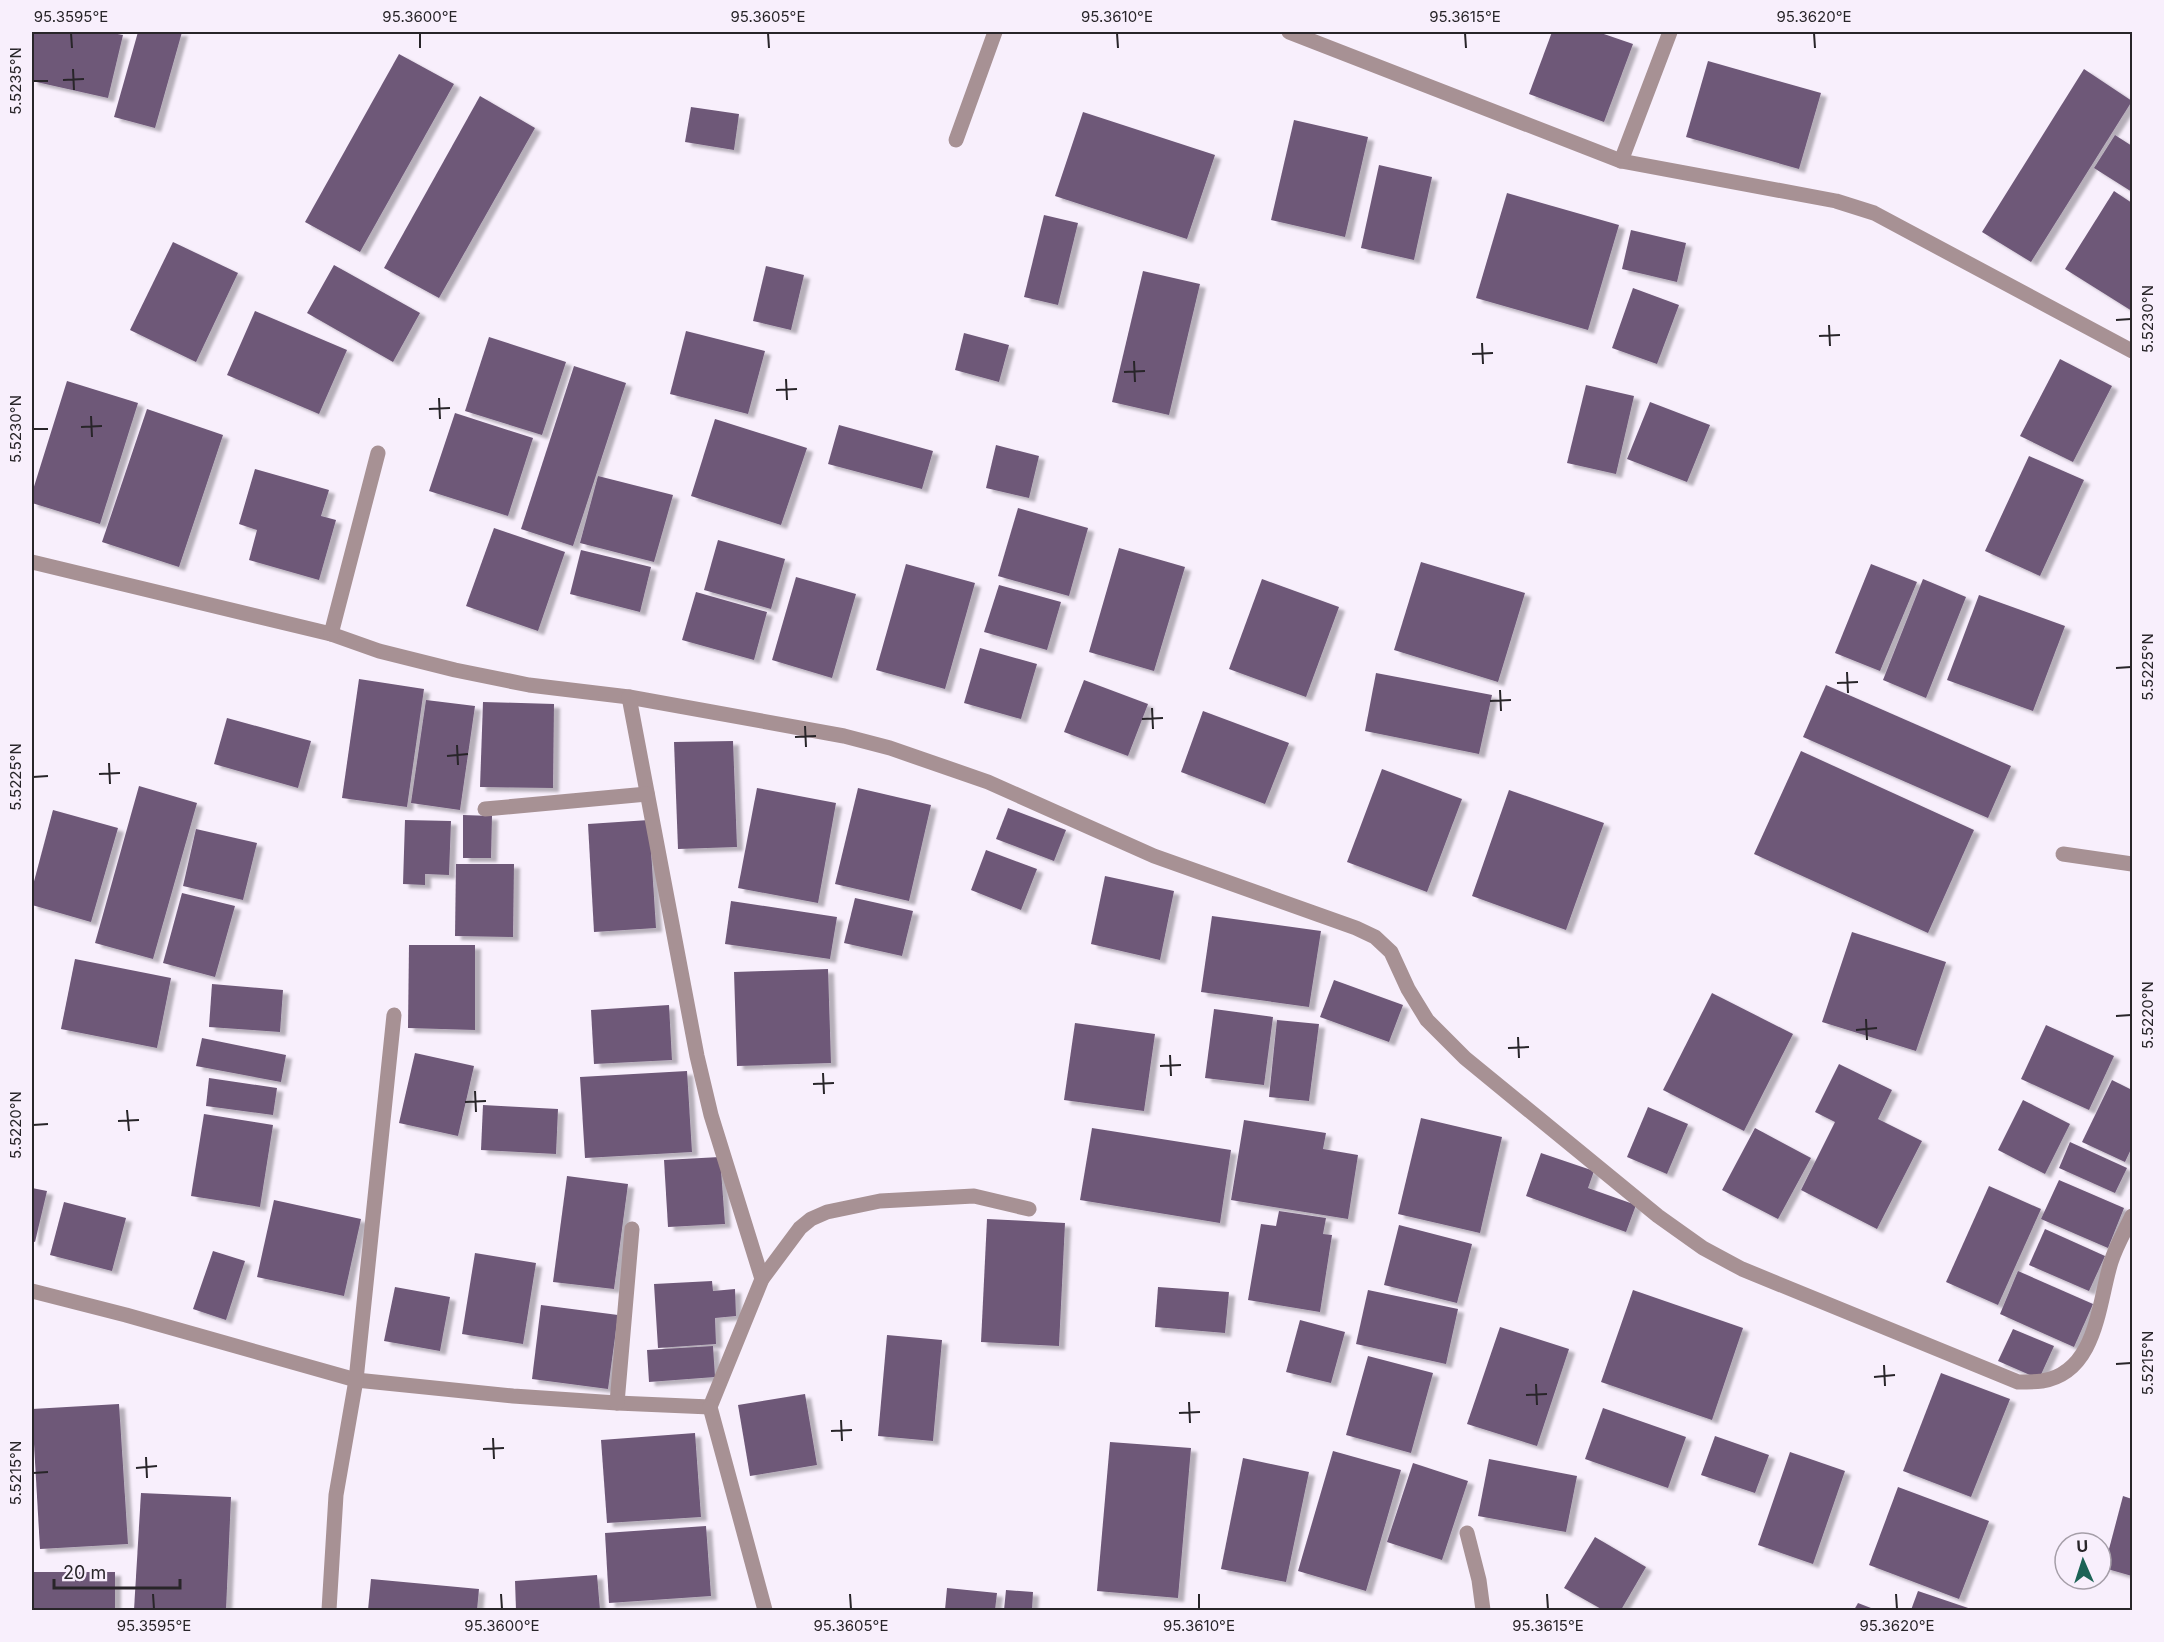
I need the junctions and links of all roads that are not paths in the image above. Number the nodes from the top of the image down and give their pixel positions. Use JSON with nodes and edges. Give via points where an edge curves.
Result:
{"nodes":[{"id":1,"x":995,"y":32,"type":"edge"},
{"id":2,"x":1288,"y":32,"type":"edge"},
{"id":3,"x":1670,"y":32,"type":"edge"},
{"id":4,"x":956,"y":140,"type":"dead end"},
{"id":5,"x":1621,"y":161,"type":"junction"},
{"id":6,"x":2133,"y":351,"type":"edge"},
{"id":7,"x":378,"y":453,"type":"dead end"},
{"id":8,"x":32,"y":562,"type":"edge"},
{"id":9,"x":331,"y":634,"type":"junction"},
{"id":10,"x":629,"y":697,"type":"junction"},
{"id":11,"x":647,"y":794,"type":"junction"},
{"id":12,"x":485,"y":808,"type":"dead end"},
{"id":13,"x":2063,"y":854,"type":"dead end"},
{"id":14,"x":2133,"y":864,"type":"edge"},
{"id":15,"x":394,"y":1015,"type":"dead end"},
{"id":16,"x":1029,"y":1209,"type":"dead end"},
{"id":17,"x":2133,"y":1216,"type":"edge"},
{"id":18,"x":632,"y":1229,"type":"dead end"},
{"id":19,"x":762,"y":1279,"type":"junction"},
{"id":20,"x":32,"y":1291,"type":"edge"},
{"id":21,"x":356,"y":1380,"type":"junction"},
{"id":22,"x":617,"y":1403,"type":"junction"},
{"id":23,"x":710,"y":1407,"type":"junction"},
{"id":24,"x":1467,"y":1533,"type":"dead end"},
{"id":25,"x":329,"y":1611,"type":"edge"},
{"id":26,"x":765,"y":1611,"type":"edge"},
{"id":27,"x":1483,"y":1611,"type":"edge"}],
"edges":[{"from":1,"to":4,"type":"street"},
{"from":2,"to":5,"type":"street"},
{"from":3,"to":5,"type":"street"},
{"from":5,"to":6,"type":"street","via":[[1836,201],[1874,213]]},
{"from":7,"to":9,"type":"street"},
{"from":8,"to":9,"type":"street"},
{"from":9,"to":10,"type":"street","via":[[455,670],[529,685]]},
{"from":10,"to":11,"type":"street"},
{"from":10,"to":17,"type":"street","via":[[890,748],[988,782],[1154,856],[1375,936],[1392,952],[1427,1020],[1465,1058],[1623,1189],[1703,1248],[1753,1273],[2018,1382],[2057,1376],[2068,1370],[2090,1344],[2112,1259]]},
{"from":11,"to":12,"type":"street"},
{"from":11,"to":19,"type":"street","via":[[711,1115]]},
{"from":13,"to":14,"type":"street"},
{"from":15,"to":21,"type":"street"},
{"from":16,"to":19,"type":"street","via":[[974,1196],[880,1201],[826,1212],[800,1228]]},
{"from":18,"to":22,"type":"street"},
{"from":19,"to":23,"type":"street"},
{"from":20,"to":21,"type":"street"},
{"from":21,"to":22,"type":"street"},
{"from":21,"to":25,"type":"street","via":[[336,1495]]},
{"from":22,"to":23,"type":"street"},
{"from":23,"to":26,"type":"street"},
{"from":24,"to":27,"type":"street"}]}
